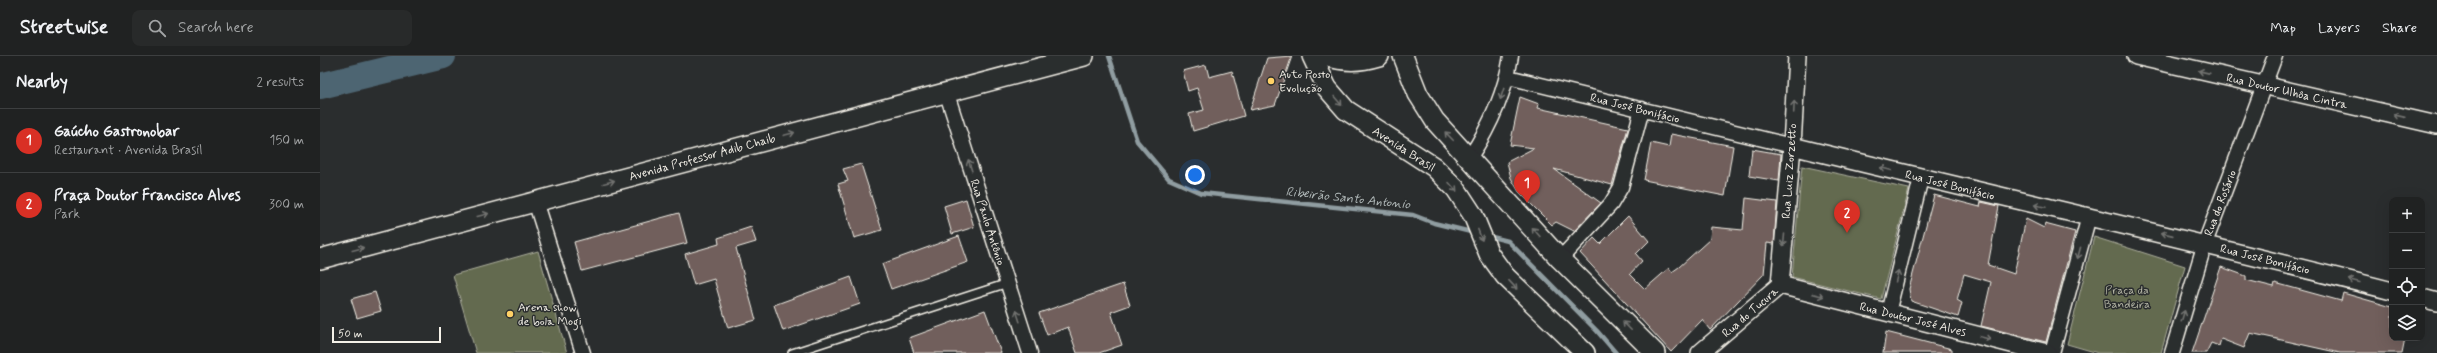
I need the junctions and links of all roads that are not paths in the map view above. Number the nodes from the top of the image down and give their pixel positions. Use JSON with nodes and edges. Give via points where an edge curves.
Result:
{"nodes":[{"id":1,"x":1083,"y":56,"type":"edge"},
{"id":2,"x":1312,"y":56,"type":"edge"},
{"id":3,"x":1325,"y":56,"type":"edge"},
{"id":4,"x":1379,"y":56,"type":"edge"},
{"id":5,"x":1403,"y":56,"type":"edge"},
{"id":6,"x":1511,"y":56,"type":"edge"},
{"id":7,"x":1796,"y":56,"type":"edge"},
{"id":8,"x":2136,"y":56,"type":"edge"},
{"id":9,"x":2275,"y":56,"type":"edge"},
{"id":10,"x":1508,"y":77,"type":"junction"},
{"id":11,"x":2264,"y":86,"type":"junction"},
{"id":12,"x":946,"y":91,"type":"junction"},
{"id":13,"x":1642,"y":109,"type":"junction"},
{"id":14,"x":2437,"y":125,"type":"edge"},
{"id":15,"x":1792,"y":146,"type":"junction"},
{"id":16,"x":1470,"y":157,"type":"junction"},
{"id":17,"x":1922,"y":178,"type":"junction"},
{"id":18,"x":535,"y":202,"type":"junction"},
{"id":19,"x":2089,"y":216,"type":"junction"},
{"id":20,"x":2205,"y":243,"type":"junction"},
{"id":21,"x":320,"y":259,"type":"edge"},
{"id":22,"x":1560,"y":259,"type":"junction"},
{"id":23,"x":1008,"y":283,"type":"junction"},
{"id":24,"x":1780,"y":285,"type":"junction"},
{"id":25,"x":2389,"y":290,"type":"edge"},
{"id":26,"x":2425,"y":299,"type":"edge"},
{"id":27,"x":2437,"y":302,"type":"edge"},
{"id":28,"x":1888,"y":313,"type":"junction"},
{"id":29,"x":583,"y":353,"type":"edge"},
{"id":30,"x":792,"y":353,"type":"edge"},
{"id":31,"x":1030,"y":353,"type":"edge"},
{"id":32,"x":1585,"y":353,"type":"edge"},
{"id":33,"x":1655,"y":353,"type":"edge"},
{"id":34,"x":1700,"y":353,"type":"edge"},
{"id":35,"x":2046,"y":353,"type":"edge"},
{"id":36,"x":2052,"y":353,"type":"edge"},
{"id":37,"x":2172,"y":353,"type":"edge"}],
"edges":[{"from":1,"to":12,"type":"main road","name":"Avenida Professor Adib Chaib"},
{"from":2,"to":32,"type":"main road","name":"Avenida Brasil","one_way":true,"via":[[1327,88],[1346,110],[1434,167],[1456,189],[1473,215],[1489,254],[1520,293]]},
{"from":3,"to":4,"type":"main road","via":[[1343,61],[1363,61]]},
{"from":16,"to":5,"type":"main road","one_way":true,"via":[[1435,121],[1418,94]]},
{"from":6,"to":10,"type":"street"},
{"from":15,"to":7,"type":"street","name":"Rua Luiz Zorzetto","one_way":true},
{"from":11,"to":8,"type":"street","name":"Rua Doutor Ulhôa Cintra","one_way":true},
{"from":9,"to":11,"type":"street","name":"Rua do Rosário"},
{"from":10,"to":13,"type":"street","name":"Rua José Bonifácio"},
{"from":10,"to":16,"type":"street","one_way":true,"via":[[1490,125]]},
{"from":14,"to":11,"type":"street","name":"Rua Doutor Ulhôa Cintra","one_way":true},
{"from":11,"to":20,"type":"street","name":"Rua do Rosário"},
{"from":18,"to":12,"type":"main road","name":"Avenida Professor Adib Chaib","one_way":true},
{"from":23,"to":12,"type":"street","name":"Rua Paulo Antônio","one_way":true},
{"from":13,"to":15,"type":"street","name":"Rua José Bonifácio"},
{"from":13,"to":22,"type":"street","via":[[1621,187],[1611,204]]},
{"from":17,"to":15,"type":"street","name":"Rua José Bonifácio","one_way":true},
{"from":15,"to":24,"type":"street","name":"Rua Luiz Zorzetto","one_way":true},
{"from":22,"to":16,"type":"main road","one_way":true},
{"from":19,"to":17,"type":"street","name":"Rua José Bonifácio","one_way":true},
{"from":28,"to":17,"type":"street","one_way":true},
{"from":21,"to":18,"type":"main road","name":"Avenida Professor Adib Chaib","one_way":true},
{"from":18,"to":29,"type":"street"},
{"from":20,"to":19,"type":"street","name":"Rua José Bonifácio","one_way":true},
{"from":19,"to":36,"type":"street","one_way":true},
{"from":25,"to":20,"type":"street","name":"Rua José Bonifácio","one_way":true},
{"from":37,"to":20,"type":"street","name":"Rua do Rosário","one_way":true},
{"from":33,"to":22,"type":"main road","one_way":true},
{"from":23,"to":30,"type":"lane"},
{"from":31,"to":23,"type":"street","name":"Rua Paulo Antônio","one_way":true},
{"from":24,"to":28,"type":"street","name":"Rua Doutor José Alves","one_way":true},
{"from":24,"to":34,"type":"street","name":"Rua do Tucura"},
{"from":26,"to":27,"type":"street"},
{"from":28,"to":35,"type":"street","name":"Rua Doutor José Alves","one_way":true}]}
